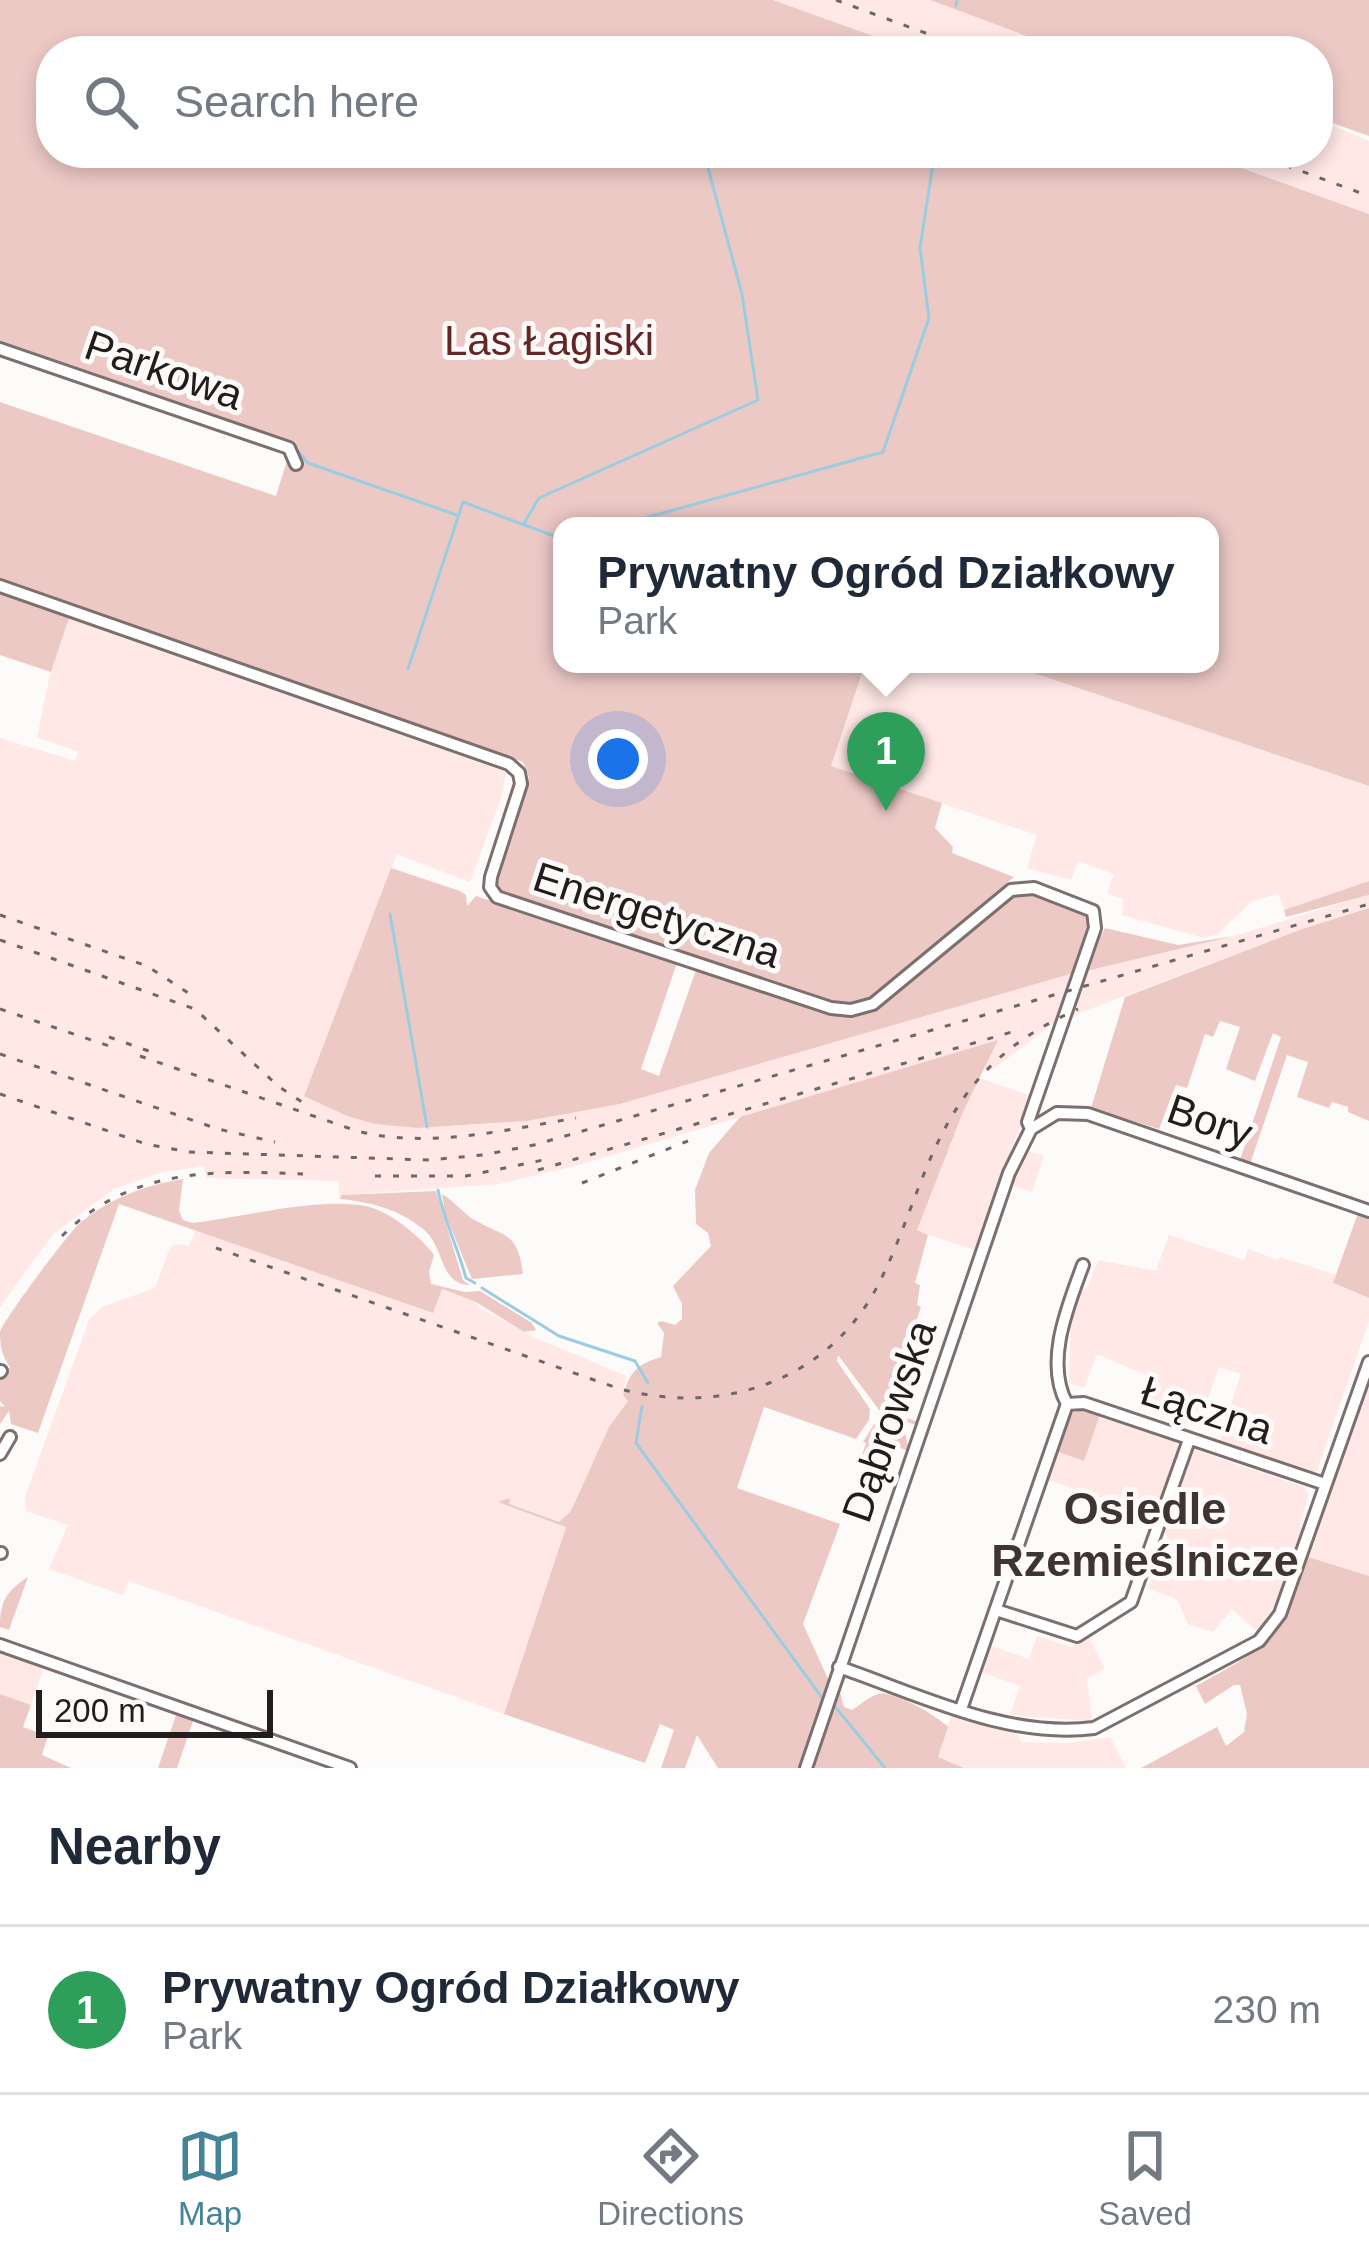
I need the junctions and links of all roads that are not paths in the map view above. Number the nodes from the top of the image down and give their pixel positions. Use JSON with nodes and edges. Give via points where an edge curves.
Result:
{"nodes":[{"id":1,"x":0,"y":349,"type":"edge"},
{"id":2,"x":296,"y":464,"type":"dead end"},
{"id":3,"x":0,"y":586,"type":"edge"},
{"id":4,"x":1004,"y":893,"type":"joint"},
{"id":5,"x":1036,"y":1100,"type":"junction"},
{"id":6,"x":1057,"y":1113,"type":"junction"},
{"id":7,"x":1031,"y":1129,"type":"junction"},
{"id":8,"x":1369,"y":1211,"type":"edge"},
{"id":9,"x":1083,"y":1265,"type":"dead end"},
{"id":10,"x":1369,"y":1362,"type":"edge"},
{"id":11,"x":1067,"y":1404,"type":"junction"},
{"id":12,"x":10,"y":1437,"type":"dead end"},
{"id":13,"x":1189,"y":1440,"type":"junction"},
{"id":14,"x":0,"y":1454,"type":"edge"},
{"id":15,"x":1325,"y":1484,"type":"junction"},
{"id":16,"x":996,"y":1610,"type":"junction"},
{"id":17,"x":0,"y":1645,"type":"edge"},
{"id":18,"x":839,"y":1667,"type":"junction"},
{"id":19,"x":961,"y":1709,"type":"junction"},
{"id":20,"x":350,"y":1768,"type":"edge"},
{"id":21,"x":806,"y":1768,"type":"edge"}],
"edges":[{"from":1,"to":2,"type":"street","name":"Parkowa","via":[[289,448]]},
{"from":3,"to":4,"type":"street","name":"Energetyczna","via":[[509,764],[521,784],[491,878],[497,897],[830,1008],[873,1004]]},
{"from":4,"to":5,"type":"street","name":"Dąbrowska","via":[[1034,888],[1096,917]]},
{"from":5,"to":6,"type":"street"},
{"from":5,"to":7,"type":"street","name":"Dąbrowska"},
{"from":6,"to":7,"type":"street"},
{"from":6,"to":8,"type":"street","name":"Bory","via":[[1088,1114]]},
{"from":7,"to":18,"type":"street","name":"Dąbrowska"},
{"from":9,"to":11,"type":"street","via":[[1060,1327]]},
{"from":10,"to":15,"type":"street"},
{"from":11,"to":13,"type":"street","name":"Łączna"},
{"from":11,"to":16,"type":"street"},
{"from":12,"to":14,"type":"street"},
{"from":13,"to":15,"type":"street","name":"Łączna"},
{"from":13,"to":16,"type":"street","via":[[1131,1602],[1077,1636]]},
{"from":15,"to":19,"type":"street","via":[[1280,1614],[1259,1641],[1094,1728],[1015,1727]]},
{"from":16,"to":19,"type":"street"},
{"from":17,"to":20,"type":"street"},
{"from":18,"to":19,"type":"street"},
{"from":18,"to":21,"type":"street","name":"Dąbrowska"}]}
